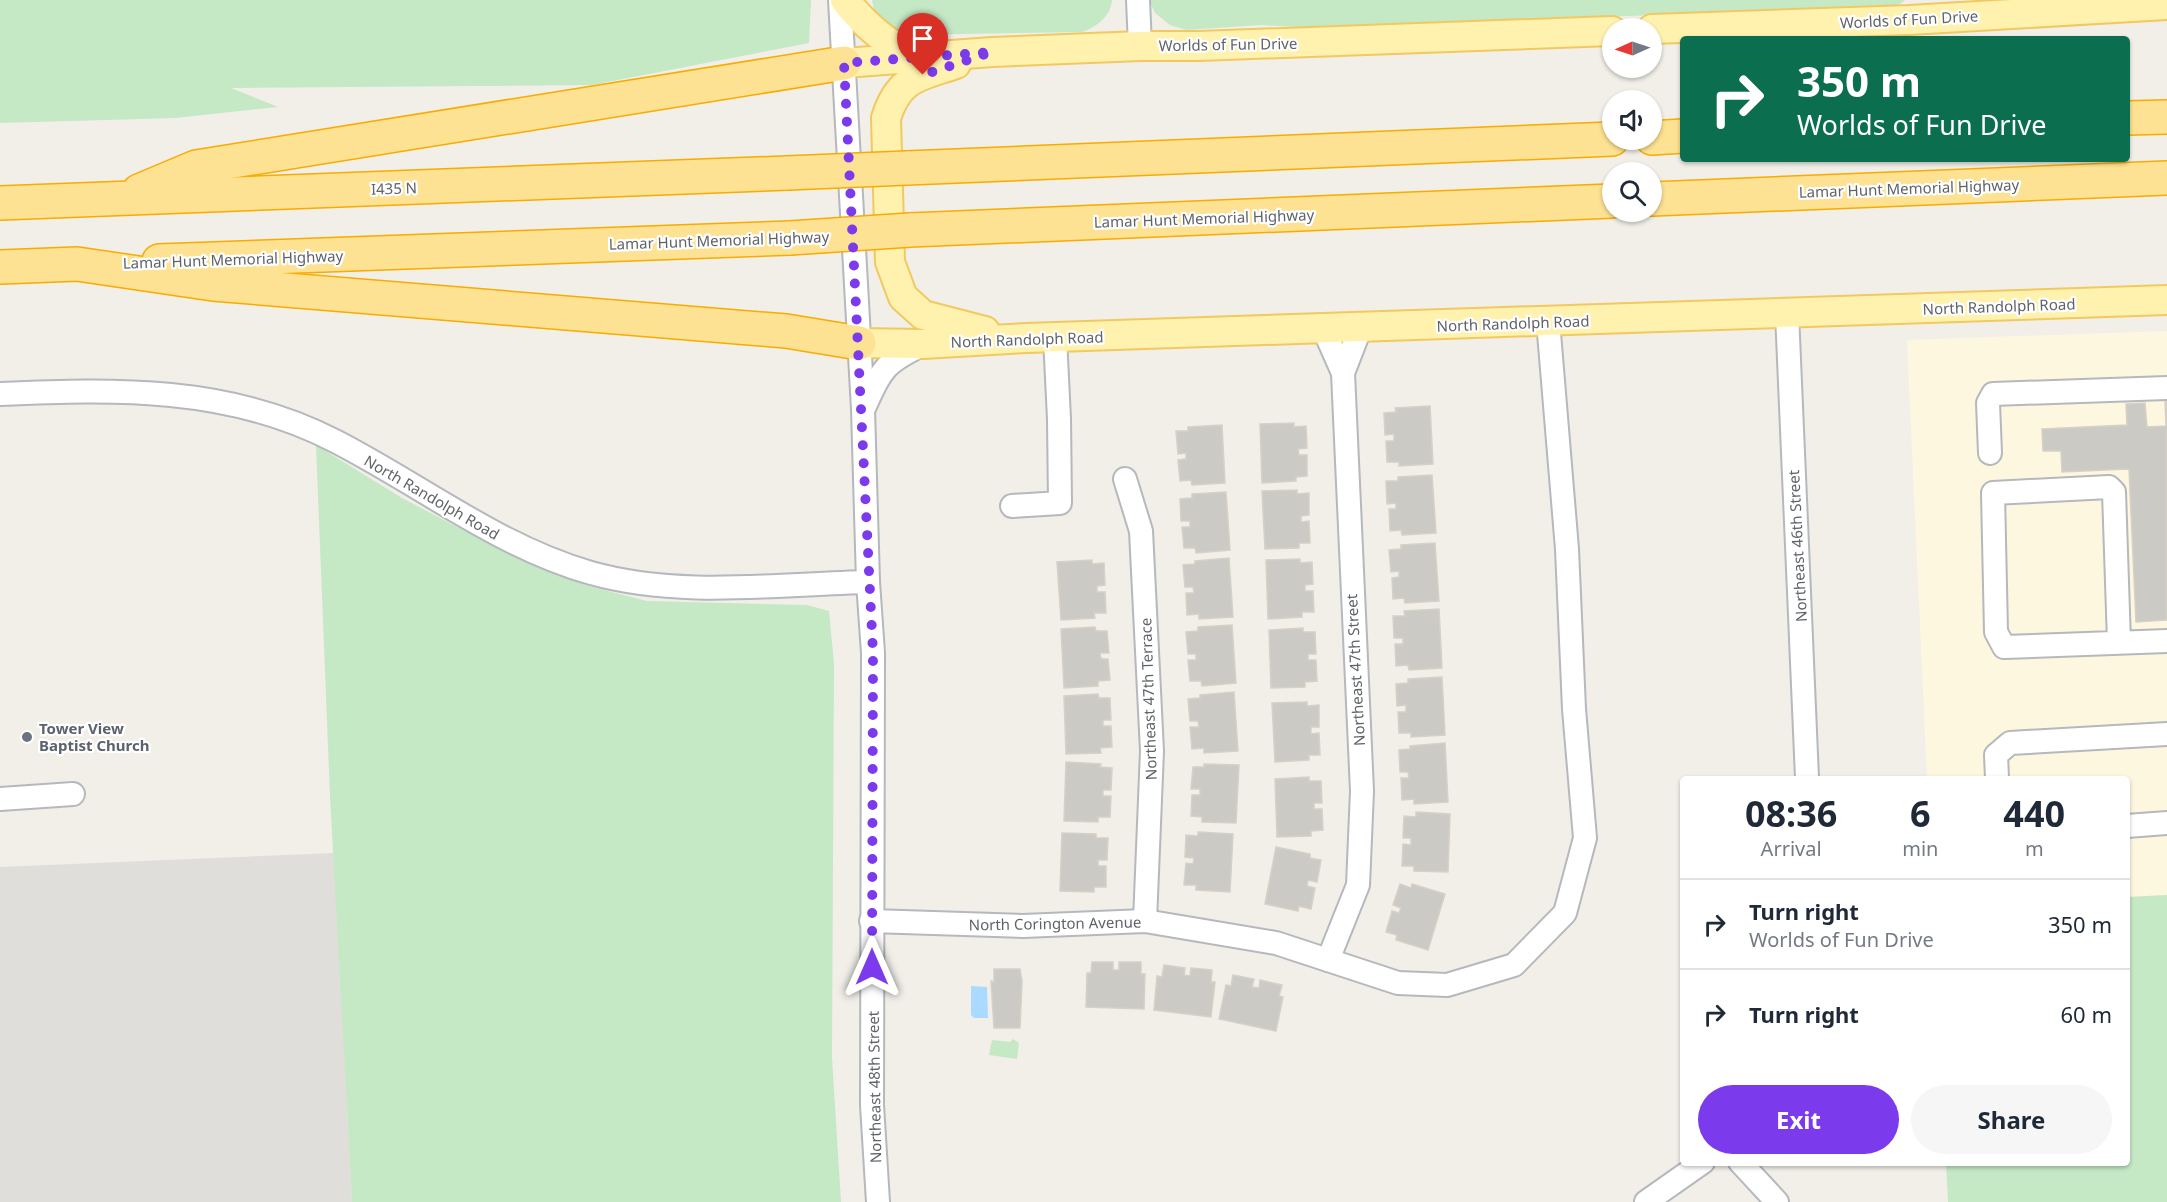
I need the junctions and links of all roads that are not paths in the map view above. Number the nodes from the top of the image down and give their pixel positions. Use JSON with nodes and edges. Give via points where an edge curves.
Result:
{"nodes":[{"id":1,"x":840,"y":0,"type":"edge"},
{"id":2,"x":845,"y":0,"type":"edge"},
{"id":3,"x":1138,"y":0,"type":"edge"},
{"id":4,"x":2167,"y":2,"type":"edge"},
{"id":5,"x":1913,"y":10,"type":"edge"},
{"id":6,"x":1662,"y":28,"type":"edge"},
{"id":7,"x":1602,"y":31,"type":"edge"},
{"id":8,"x":1140,"y":46,"type":"junction"},
{"id":9,"x":992,"y":52,"type":"junction"},
{"id":10,"x":914,"y":58,"type":"junction"},
{"id":11,"x":844,"y":63,"type":"junction"},
{"id":12,"x":2167,"y":117,"type":"edge"},
{"id":13,"x":2130,"y":118,"type":"edge"},
{"id":14,"x":1680,"y":136,"type":"edge"},
{"id":15,"x":1662,"y":137,"type":"edge"},
{"id":16,"x":1602,"y":139,"type":"edge"},
{"id":17,"x":2167,"y":178,"type":"edge"},
{"id":18,"x":121,"y":199,"type":"junction"},
{"id":19,"x":1662,"y":199,"type":"edge"},
{"id":20,"x":1602,"y":201,"type":"edge"},
{"id":21,"x":0,"y":203,"type":"edge"},
{"id":22,"x":77,"y":264,"type":"junction"},
{"id":23,"x":0,"y":267,"type":"edge"},
{"id":24,"x":2167,"y":300,"type":"edge"},
{"id":25,"x":1787,"y":313,"type":"junction"},
{"id":26,"x":1548,"y":321,"type":"junction"},
{"id":27,"x":1360,"y":329,"type":"junction"},
{"id":28,"x":1324,"y":330,"type":"junction"},
{"id":29,"x":1055,"y":337,"type":"junction"},
{"id":30,"x":1026,"y":338,"type":"junction"},
{"id":31,"x":859,"y":343,"type":"junction"},
{"id":32,"x":923,"y":344,"type":"junction"},
{"id":33,"x":1343,"y":374,"type":"junction"},
{"id":34,"x":2167,"y":388,"type":"edge"},
{"id":35,"x":0,"y":394,"type":"edge"},
{"id":36,"x":863,"y":409,"type":"junction"},
{"id":37,"x":1990,"y":453,"type":"dead end"},
{"id":38,"x":1125,"y":479,"type":"dead end"},
{"id":39,"x":1012,"y":506,"type":"dead end"},
{"id":40,"x":868,"y":582,"type":"junction"},
{"id":41,"x":2167,"y":640,"type":"edge"},
{"id":42,"x":2119,"y":642,"type":"junction"},
{"id":43,"x":2167,"y":734,"type":"edge"},
{"id":44,"x":1807,"y":776,"type":"edge"},
{"id":45,"x":1997,"y":776,"type":"edge"},
{"id":46,"x":73,"y":794,"type":"dead end"},
{"id":47,"x":0,"y":799,"type":"edge"},
{"id":48,"x":2167,"y":824,"type":"edge"},
{"id":49,"x":2130,"y":826,"type":"edge"},
{"id":50,"x":871,"y":921,"type":"junction"},
{"id":51,"x":1145,"y":921,"type":"junction"},
{"id":52,"x":1328,"y":960,"type":"junction"},
{"id":53,"x":1697,"y":1166,"type":"edge"},
{"id":54,"x":1744,"y":1166,"type":"edge"},
{"id":55,"x":878,"y":1202,"type":"edge"},
{"id":56,"x":1646,"y":1202,"type":"edge"},
{"id":57,"x":1777,"y":1202,"type":"edge"}],
"edges":[{"from":1,"to":11,"type":"street","name":"Northeast 48th Street"},
{"from":2,"to":10,"type":"main road","via":[[861,22]]},
{"from":3,"to":8,"type":"street"},
{"from":4,"to":5,"type":"main road","name":"Worlds of Fun Drive"},
{"from":5,"to":6,"type":"main road","name":"Worlds of Fun Drive"},
{"from":7,"to":8,"type":"main road","name":"Worlds of Fun Drive"},
{"from":8,"to":9,"type":"main road","name":"Worlds of Fun Drive"},
{"from":9,"to":10,"type":"main road","name":"Worlds of Fun Drive"},
{"from":9,"to":30,"type":"main road","via":[[923,75],[900,87],[892,99],[886,128],[890,262],[903,297],[923,315]]},
{"from":10,"to":11,"type":"main road","name":"Worlds of Fun Drive"},
{"from":11,"to":18,"type":"highway","via":[[196,166]]},
{"from":11,"to":31,"type":"street","name":"Northeast 48th Street"},
{"from":12,"to":13,"type":"highway"},
{"from":14,"to":15,"type":"highway"},
{"from":16,"to":18,"type":"highway","name":"I435 N","bridge":true},
{"from":17,"to":19,"type":"highway","name":"Lamar Hunt Memorial Highway"},
{"from":18,"to":21,"type":"highway","name":"I435 N"},
{"from":20,"to":22,"type":"highway","name":"Lamar Hunt Memorial Highway","bridge":true,"via":[[790,238]]},
{"from":22,"to":23,"type":"highway"},
{"from":22,"to":31,"type":"highway","via":[[213,284],[786,331]]},
{"from":24,"to":25,"type":"main road","name":"North Randolph Road"},
{"from":25,"to":26,"type":"main road","name":"North Randolph Road"},
{"from":25,"to":44,"type":"street","name":"Northeast 46th Street"},
{"from":26,"to":27,"type":"main road","name":"North Randolph Road"},
{"from":26,"to":52,"type":"street","name":"North Corington Avenue","via":[[1585,838],[1565,913],[1514,965],[1447,985],[1398,983]]},
{"from":27,"to":28,"type":"main road","name":"North Randolph Road"},
{"from":27,"to":33,"type":"street","name":"Northeast 47th Street"},
{"from":28,"to":29,"type":"main road","name":"North Randolph Road"},
{"from":28,"to":33,"type":"street","name":"Northeast 47th Street"},
{"from":29,"to":30,"type":"main road","name":"North Randolph Road"},
{"from":29,"to":39,"type":"street","via":[[1060,503]]},
{"from":30,"to":32,"type":"main road","name":"North Randolph Road"},
{"from":31,"to":32,"type":"main road","name":"North Randolph Road"},
{"from":31,"to":36,"type":"street","name":"Northeast 48th Street"},
{"from":32,"to":36,"type":"street","via":[[893,359]]},
{"from":33,"to":52,"type":"street","name":"Northeast 47th Street","via":[[1362,791],[1358,885]]},
{"from":34,"to":37,"type":"street","via":[[1993,394],[1988,403]]},
{"from":35,"to":40,"type":"street","name":"North Randolph Road","via":[[146,391],[261,413],[334,440],[538,555],[636,583],[679,587]]},
{"from":36,"to":40,"type":"street","name":"Northeast 48th Street"},
{"from":38,"to":51,"type":"street","name":"Northeast 47th Terrace","via":[[1141,531],[1152,752]]},
{"from":40,"to":50,"type":"street","name":"Northeast 48th Street","via":[[873,653]]},
{"from":41,"to":42,"type":"street"},
{"from":42,"to":42,"type":"street","via":[[2004,647],[1996,632],[1993,493],[2109,487],[2114,492]]},
{"from":43,"to":45,"type":"street","via":[[2010,743],[1996,755]]},
{"from":46,"to":47,"type":"street"},
{"from":48,"to":49,"type":"street"},
{"from":50,"to":51,"type":"street","name":"North Corington Avenue","via":[[1023,927]]},
{"from":50,"to":55,"type":"street","name":"Northeast 48th Street","via":[[872,1105]]},
{"from":51,"to":52,"type":"street","name":"North Corington Avenue","via":[[1276,943]]},
{"from":53,"to":56,"type":"street"},
{"from":54,"to":57,"type":"street"}]}
